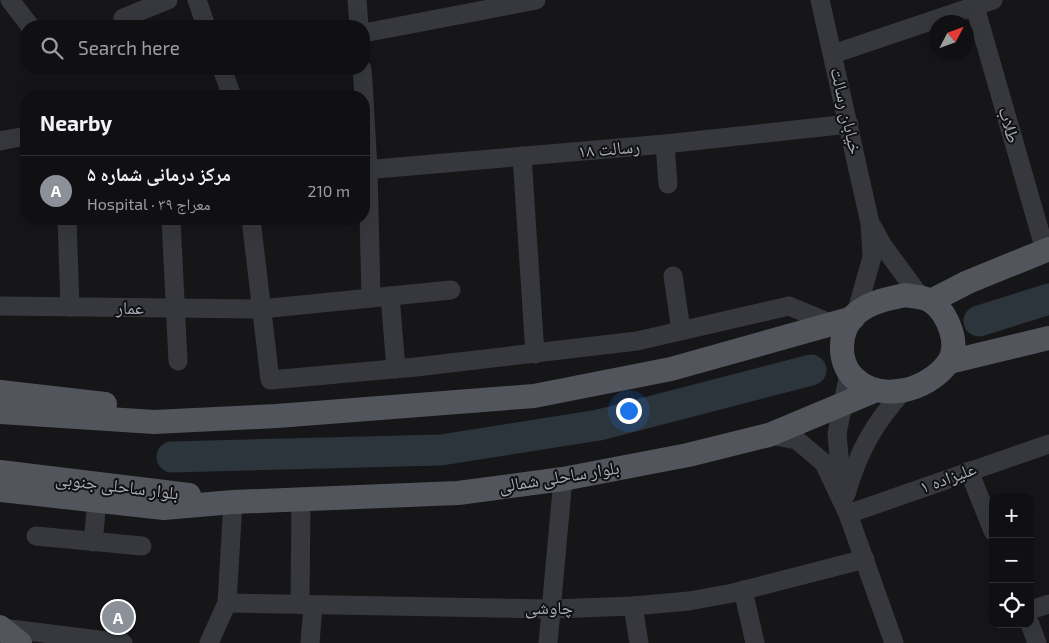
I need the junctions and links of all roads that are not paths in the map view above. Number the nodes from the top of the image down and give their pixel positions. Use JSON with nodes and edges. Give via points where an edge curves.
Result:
{"nodes":[{"id":1,"x":10,"y":0,"type":"edge"},
{"id":2,"x":168,"y":0,"type":"edge"},
{"id":3,"x":197,"y":0,"type":"edge"},
{"id":4,"x":358,"y":0,"type":"edge"},
{"id":5,"x":536,"y":0,"type":"edge"},
{"id":6,"x":820,"y":0,"type":"edge"},
{"id":7,"x":993,"y":0,"type":"edge"},
{"id":8,"x":974,"y":4,"type":"edge"},
{"id":9,"x":123,"y":18,"type":"dead end"},
{"id":10,"x":25,"y":20,"type":"edge"},
{"id":11,"x":204,"y":20,"type":"edge"},
{"id":12,"x":359,"y":20,"type":"edge"},
{"id":13,"x":370,"y":32,"type":"edge"},
{"id":14,"x":833,"y":54,"type":"junction"},
{"id":15,"x":224,"y":75,"type":"edge"},
{"id":16,"x":362,"y":75,"type":"edge"},
{"id":17,"x":230,"y":90,"type":"edge"},
{"id":18,"x":363,"y":90,"type":"edge"},
{"id":19,"x":849,"y":124,"type":"junction"},
{"id":20,"x":20,"y":137,"type":"edge"},
{"id":21,"x":0,"y":141,"type":"edge"},
{"id":22,"x":665,"y":144,"type":"junction"},
{"id":23,"x":522,"y":156,"type":"junction"},
{"id":24,"x":370,"y":170,"type":"edge"},
{"id":25,"x":668,"y":184,"type":"dead end"},
{"id":26,"x":870,"y":223,"type":"junction"},
{"id":27,"x":67,"y":225,"type":"edge"},
{"id":28,"x":171,"y":225,"type":"edge"},
{"id":29,"x":252,"y":225,"type":"edge"},
{"id":30,"x":368,"y":225,"type":"edge"},
{"id":31,"x":1047,"y":249,"type":"edge"},
{"id":32,"x":673,"y":276,"type":"dead end"},
{"id":33,"x":451,"y":290,"type":"dead end"},
{"id":34,"x":390,"y":296,"type":"junction"},
{"id":35,"x":371,"y":298,"type":"junction"},
{"id":36,"x":926,"y":300,"type":"junction"},
{"id":37,"x":0,"y":306,"type":"edge"},
{"id":38,"x":70,"y":307,"type":"junction"},
{"id":39,"x":177,"y":308,"type":"junction"},
{"id":40,"x":261,"y":309,"type":"junction"},
{"id":41,"x":854,"y":316,"type":"junction"},
{"id":42,"x":830,"y":323,"type":"junction"},
{"id":43,"x":681,"y":330,"type":"junction"},
{"id":44,"x":1049,"y":338,"type":"edge"},
{"id":45,"x":535,"y":354,"type":"junction"},
{"id":46,"x":178,"y":361,"type":"dead end"},
{"id":47,"x":949,"y":362,"type":"junction"},
{"id":48,"x":396,"y":369,"type":"junction"},
{"id":49,"x":849,"y":373,"type":"junction"},
{"id":50,"x":904,"y":390,"type":"junction"},
{"id":51,"x":874,"y":391,"type":"junction"},
{"id":52,"x":0,"y":392,"type":"edge"},
{"id":53,"x":842,"y":406,"type":"junction"},
{"id":54,"x":0,"y":412,"type":"edge"},
{"id":55,"x":223,"y":419,"type":"junction"},
{"id":56,"x":769,"y":435,"type":"junction"},
{"id":57,"x":1049,"y":444,"type":"edge"},
{"id":58,"x":969,"y":471,"type":"junction"},
{"id":59,"x":0,"y":472,"type":"edge"},
{"id":60,"x":563,"y":479,"type":"junction"},
{"id":61,"x":0,"y":490,"type":"edge"},
{"id":62,"x":301,"y":499,"type":"junction"},
{"id":63,"x":97,"y":501,"type":"junction"},
{"id":64,"x":233,"y":502,"type":"junction"},
{"id":65,"x":846,"y":508,"type":"junction"},
{"id":66,"x":989,"y":521,"type":"edge"},
{"id":67,"x":36,"y":536,"type":"dead end"},
{"id":68,"x":93,"y":542,"type":"junction"},
{"id":69,"x":142,"y":546,"type":"dead end"},
{"id":70,"x":865,"y":559,"type":"junction"},
{"id":71,"x":743,"y":590,"type":"junction"},
{"id":72,"x":227,"y":603,"type":"junction"},
{"id":73,"x":306,"y":604,"type":"junction"},
{"id":74,"x":1049,"y":604,"type":"edge"},
{"id":75,"x":633,"y":606,"type":"junction"},
{"id":76,"x":552,"y":609,"type":"junction"},
{"id":77,"x":1034,"y":609,"type":"edge"},
{"id":78,"x":1,"y":628,"type":"edge"},
{"id":79,"x":1031,"y":628,"type":"edge"},
{"id":80,"x":20,"y":643,"type":"edge"},
{"id":81,"x":123,"y":643,"type":"edge"},
{"id":82,"x":209,"y":643,"type":"edge"},
{"id":83,"x":310,"y":643,"type":"edge"},
{"id":84,"x":548,"y":643,"type":"edge"},
{"id":85,"x":638,"y":643,"type":"edge"},
{"id":86,"x":755,"y":643,"type":"edge"},
{"id":87,"x":894,"y":643,"type":"edge"},
{"id":88,"x":1037,"y":643,"type":"edge"}],
"edges":[{"from":1,"to":10,"type":"street"},
{"from":2,"to":9,"type":"street"},
{"from":3,"to":11,"type":"street"},
{"from":4,"to":12,"type":"street"},
{"from":5,"to":13,"type":"street"},
{"from":6,"to":14,"type":"street","name":"خیابان رسالت"},
{"from":7,"to":8,"type":"street"},
{"from":8,"to":14,"type":"street"},
{"from":8,"to":31,"type":"street","name":"طلاب"},
{"from":14,"to":19,"type":"street","name":"خیابان رسالت"},
{"from":15,"to":17,"type":"street"},
{"from":16,"to":18,"type":"street"},
{"from":19,"to":22,"type":"street","name":"رسالت ۱۸"},
{"from":19,"to":26,"type":"street","name":"خیابان رسالت"},
{"from":20,"to":21,"type":"street"},
{"from":22,"to":23,"type":"street","name":"رسالت ۱۸"},
{"from":22,"to":25,"type":"street"},
{"from":23,"to":24,"type":"street","name":"رسالت ۱۸"},
{"from":23,"to":45,"type":"street"},
{"from":26,"to":36,"type":"street","name":"خیابان رسالت","via":[[883,246]]},
{"from":26,"to":41,"type":"street","name":"خیابان رسالت","via":[[872,257]]},
{"from":27,"to":38,"type":"street"},
{"from":28,"to":39,"type":"street"},
{"from":29,"to":40,"type":"street"},
{"from":30,"to":35,"type":"street"},
{"from":31,"to":36,"type":"main road"},
{"from":32,"to":43,"type":"street"},
{"from":33,"to":34,"type":"street","name":"عمار"},
{"from":34,"to":35,"type":"street","name":"عمار"},
{"from":34,"to":48,"type":"street"},
{"from":35,"to":40,"type":"street","name":"عمار"},
{"from":36,"to":41,"type":"main road","via":[[906,295],[887,298]]},
{"from":36,"to":47,"type":"main road","via":[[942,314],[952,335],[953,349]]},
{"from":37,"to":38,"type":"street","name":"عمار"},
{"from":38,"to":39,"type":"street","name":"عمار"},
{"from":39,"to":40,"type":"street","name":"عمار"},
{"from":39,"to":46,"type":"street"},
{"from":40,"to":48,"type":"street","via":[[270,380]]},
{"from":41,"to":42,"type":"main road"},
{"from":41,"to":49,"type":"main road","via":[[843,334],[841,355]]},
{"from":42,"to":43,"type":"street","via":[[789,306]]},
{"from":42,"to":55,"type":"main road","via":[[671,369],[534,396]]},
{"from":43,"to":45,"type":"street","via":[[638,341]]},
{"from":44,"to":47,"type":"main road"},
{"from":45,"to":48,"type":"street"},
{"from":47,"to":50,"type":"main road","via":[[935,376]]},
{"from":49,"to":51,"type":"main road"},
{"from":49,"to":53,"type":"street"},
{"from":50,"to":51,"type":"main road"},
{"from":50,"to":65,"type":"street","via":[[879,419],[856,460]]},
{"from":51,"to":53,"type":"main road","name":"بلوار ساحلی شمالی"},
{"from":52,"to":55,"type":"main road"},
{"from":53,"to":56,"type":"main road","name":"بلوار ساحلی شمالی"},
{"from":53,"to":65,"type":"street","via":[[837,434]]},
{"from":54,"to":55,"type":"main road","via":[[154,422]]},
{"from":56,"to":60,"type":"main road","name":"بلوار ساحلی شمالی","via":[[688,455]]},
{"from":56,"to":65,"type":"street","via":[[797,440],[824,464]]},
{"from":57,"to":58,"type":"street","name":"علیزاده ۱"},
{"from":58,"to":65,"type":"street","name":"علیزاده ۱"},
{"from":58,"to":66,"type":"street"},
{"from":59,"to":64,"type":"main road","name":"بلوار ساحلی جنوبی"},
{"from":60,"to":62,"type":"main road","name":"بلوار ساحلی شمالی","via":[[458,492]]},
{"from":60,"to":76,"type":"street"},
{"from":61,"to":63,"type":"main road"},
{"from":62,"to":64,"type":"main road","name":"بلوار ساحلی شمالی"},
{"from":62,"to":73,"type":"street"},
{"from":63,"to":64,"type":"main road","via":[[164,508]]},
{"from":63,"to":68,"type":"street"},
{"from":64,"to":72,"type":"street"},
{"from":65,"to":70,"type":"street"},
{"from":67,"to":68,"type":"street"},
{"from":68,"to":69,"type":"street"},
{"from":70,"to":71,"type":"street","name":"چاوشی"},
{"from":70,"to":87,"type":"street"},
{"from":71,"to":75,"type":"street","name":"چاوشی","via":[[689,601]]},
{"from":71,"to":86,"type":"street"},
{"from":72,"to":73,"type":"street","name":"چاوشی"},
{"from":72,"to":82,"type":"street"},
{"from":73,"to":76,"type":"street","name":"چاوشی"},
{"from":73,"to":83,"type":"street"},
{"from":74,"to":77,"type":"street"},
{"from":75,"to":76,"type":"street","name":"چاوشی"},
{"from":75,"to":85,"type":"street"},
{"from":76,"to":84,"type":"street"},
{"from":78,"to":80,"type":"main road"},
{"from":78,"to":81,"type":"street"},
{"from":79,"to":88,"type":"street"}]}
